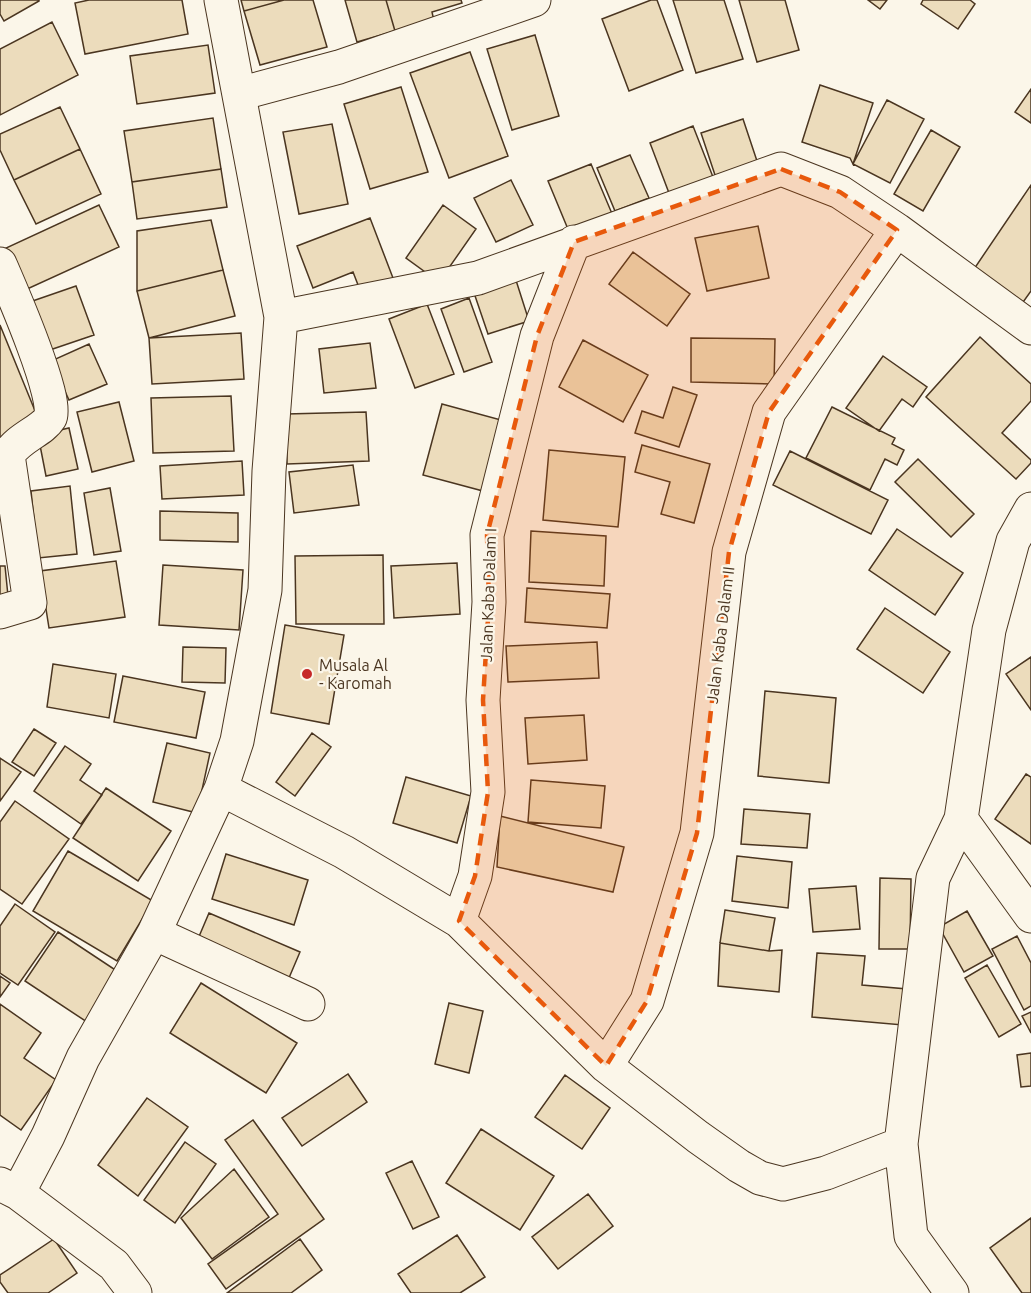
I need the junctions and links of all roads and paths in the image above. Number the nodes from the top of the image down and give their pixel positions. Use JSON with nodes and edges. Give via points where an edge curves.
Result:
{"nodes":[{"id":1,"x":221,"y":0,"type":"edge"},
{"id":2,"x":534,"y":0,"type":"edge"},
{"id":3,"x":239,"y":94,"type":"junction"},
{"id":4,"x":897,"y":230,"type":"junction"},
{"id":5,"x":574,"y":242,"type":"junction"},
{"id":6,"x":0,"y":264,"type":"edge"},
{"id":7,"x":281,"y":317,"type":"junction"},
{"id":8,"x":1031,"y":328,"type":"edge"},
{"id":9,"x":1031,"y":509,"type":"edge"},
{"id":10,"x":1022,"y":553,"type":"edge"},
{"id":11,"x":0,"y":612,"type":"edge"},
{"id":12,"x":221,"y":789,"type":"junction"},
{"id":13,"x":961,"y":819,"type":"junction"},
{"id":14,"x":1031,"y":916,"type":"edge"},
{"id":15,"x":459,"y":921,"type":"junction"},
{"id":16,"x":154,"y":933,"type":"junction"},
{"id":17,"x":308,"y":1004,"type":"dead end"},
{"id":18,"x":606,"y":1066,"type":"junction"},
{"id":19,"x":901,"y":1143,"type":"junction"},
{"id":20,"x":9,"y":1189,"type":"edge"},
{"id":21,"x":124,"y":1289,"type":"edge"},
{"id":22,"x":952,"y":1293,"type":"edge"}],
"edges":[{"from":1,"to":3,"type":"street"},
{"from":2,"to":3,"type":"street","via":[[339,67]]},
{"from":3,"to":7,"type":"street"},
{"from":4,"to":5,"type":"street","via":[[840,192],[781,170]]},
{"from":4,"to":8,"type":"street"},
{"from":4,"to":18,"type":"street","name":"Jalan Kaba Dalam II","via":[[769,412],[729,552],[697,833],[647,1001]]},
{"from":5,"to":7,"type":"street","via":[[478,278]]},
{"from":5,"to":15,"type":"street","name":"Jalan Kaba Dalam I","via":[[537,336],[487,535],[489,602],[483,699],[488,792],[475,876]]},
{"from":6,"to":11,"type":"street","via":[[41,364],[51,412],[48,420],[8,455],[30,603]]},
{"from":7,"to":12,"type":"street","via":[[265,590],[237,741]]},
{"from":9,"to":10,"type":"street"},
{"from":10,"to":13,"type":"street","via":[[989,630]]},
{"from":12,"to":15,"type":"street","via":[[344,852]]},
{"from":12,"to":16,"type":"street"},
{"from":13,"to":14,"type":"street"},
{"from":13,"to":19,"type":"street","via":[[933,878]]},
{"from":15,"to":18,"type":"street"},
{"from":16,"to":17,"type":"street"},
{"from":16,"to":20,"type":"street","via":[[83,1058],[48,1136]]},
{"from":18,"to":19,"type":"street","via":[[739,1167],[760,1178],[783,1184],[826,1173]]},
{"from":19,"to":22,"type":"street","via":[[911,1236]]},
{"from":20,"to":21,"type":"street","via":[[114,1265]]}]}
